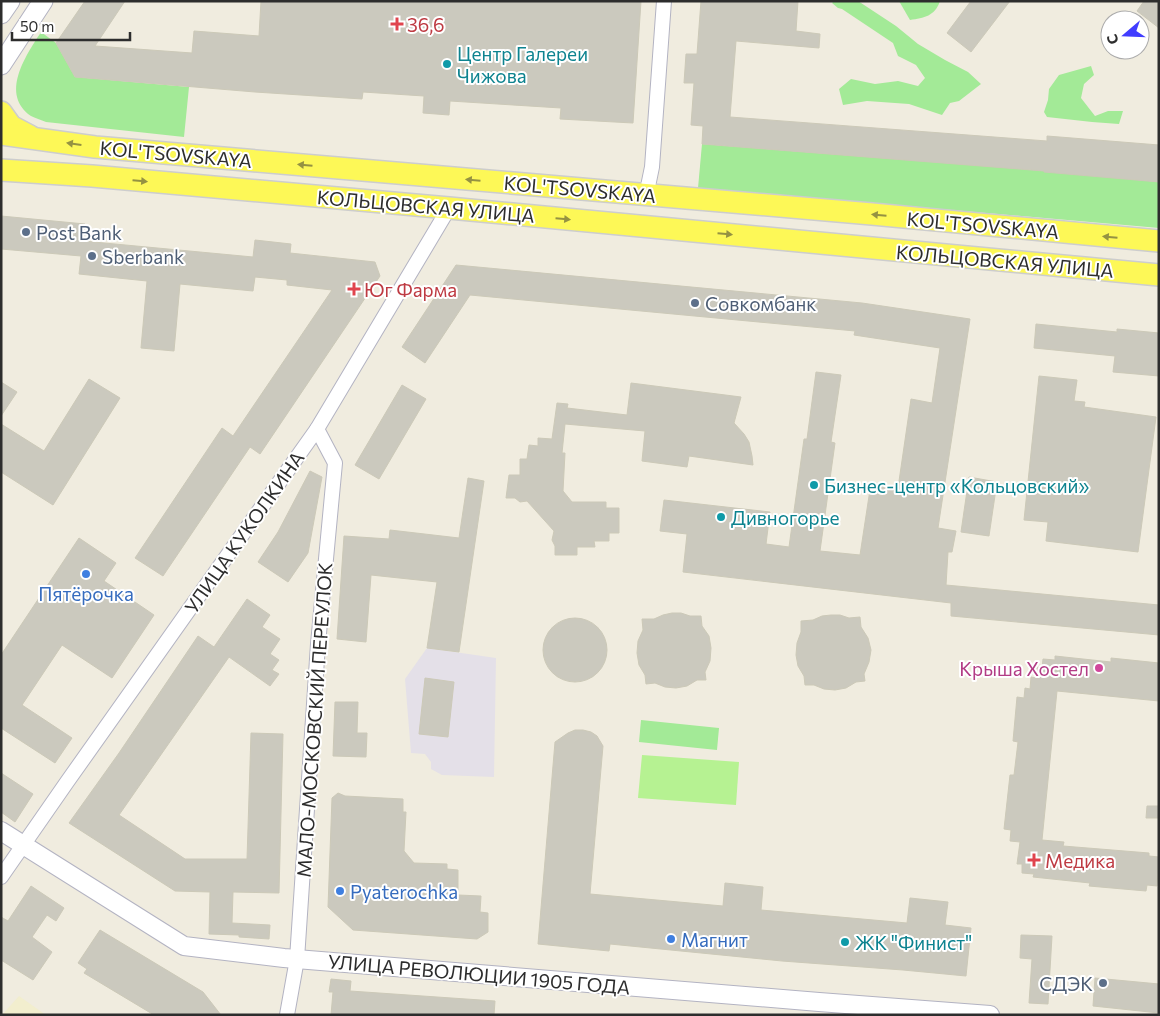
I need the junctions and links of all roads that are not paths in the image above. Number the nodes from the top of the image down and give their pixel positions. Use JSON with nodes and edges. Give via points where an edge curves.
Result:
{"nodes":[{"id":1,"x":10,"y":1,"type":"edge"},
{"id":2,"x":43,"y":1,"type":"edge"},
{"id":3,"x":664,"y":1,"type":"edge"},
{"id":4,"x":1,"y":14,"type":"edge"},
{"id":5,"x":1,"y":65,"type":"edge"},
{"id":6,"x":1,"y":112,"type":"edge"},
{"id":7,"x":1,"y":134,"type":"edge"},
{"id":8,"x":37,"y":139,"type":"junction"},
{"id":9,"x":1,"y":170,"type":"edge"},
{"id":10,"x":646,"y":196,"type":"junction"},
{"id":11,"x":449,"y":208,"type":"junction"},
{"id":12,"x":854,"y":213,"type":"junction"},
{"id":13,"x":1159,"y":242,"type":"edge"},
{"id":14,"x":851,"y":246,"type":"junction"},
{"id":15,"x":1159,"y":275,"type":"edge"},
{"id":16,"x":317,"y":429,"type":"junction"},
{"id":17,"x":1,"y":831,"type":"edge"},
{"id":18,"x":23,"y":846,"type":"junction"},
{"id":19,"x":1,"y":877,"type":"edge"},
{"id":20,"x":297,"y":959,"type":"junction"},
{"id":21,"x":287,"y":1015,"type":"edge"},
{"id":22,"x":990,"y":1015,"type":"edge"}],
"edges":[{"from":1,"to":4,"type":"main road"},
{"from":2,"to":5,"type":"main road"},
{"from":3,"to":10,"type":"street","via":[[652,167]]},
{"from":6,"to":8,"type":"main road","via":[[10,126]]},
{"from":7,"to":8,"type":"main road","name":"KOL'TSOVSKAYA"},
{"from":10,"to":8,"type":"main road","name":"KOL'TSOVSKAYA","one_way":true,"via":[[95,148]]},
{"from":9,"to":11,"type":"main road","name":"КОЛЬЦОВСКАЯ УЛИЦА","one_way":true},
{"from":10,"to":12,"type":"main road","name":"KOL'TSOVSKAYA"},
{"from":11,"to":14,"type":"main road","name":"КОЛЬЦОВСКАЯ УЛИЦА","one_way":true},
{"from":11,"to":16,"type":"street","name":"УЛИЦА КУКОЛКИНА"},
{"from":13,"to":12,"type":"main road","name":"KOL'TSOVSKAYA","one_way":true},
{"from":12,"to":14,"type":"main road","via":[[859,231]]},
{"from":14,"to":15,"type":"main road","name":"КОЛЬЦОВСКАЯ УЛИЦА"},
{"from":16,"to":18,"type":"street","name":"УЛИЦА КУКОЛКИНА"},
{"from":16,"to":20,"type":"street","name":"МАЛО-МОСКОВСКИЙ ПЕРЕУЛОК","via":[[335,463],[318,644]]},
{"from":17,"to":18,"type":"street","name":"УЛИЦА РЕВОЛЮЦИИ 1905 ГОДА"},
{"from":18,"to":19,"type":"street","name":"УЛИЦА КУКОЛКИНА"},
{"from":18,"to":20,"type":"street","name":"УЛИЦА РЕВОЛЮЦИИ 1905 ГОДА","via":[[184,946]]},
{"from":20,"to":21,"type":"street","name":"МАЛО-МОСКОВСКИЙ ПЕРЕУЛОК"},
{"from":20,"to":22,"type":"street","name":"УЛИЦА РЕВОЛЮЦИИ 1905 ГОДА"}]}
